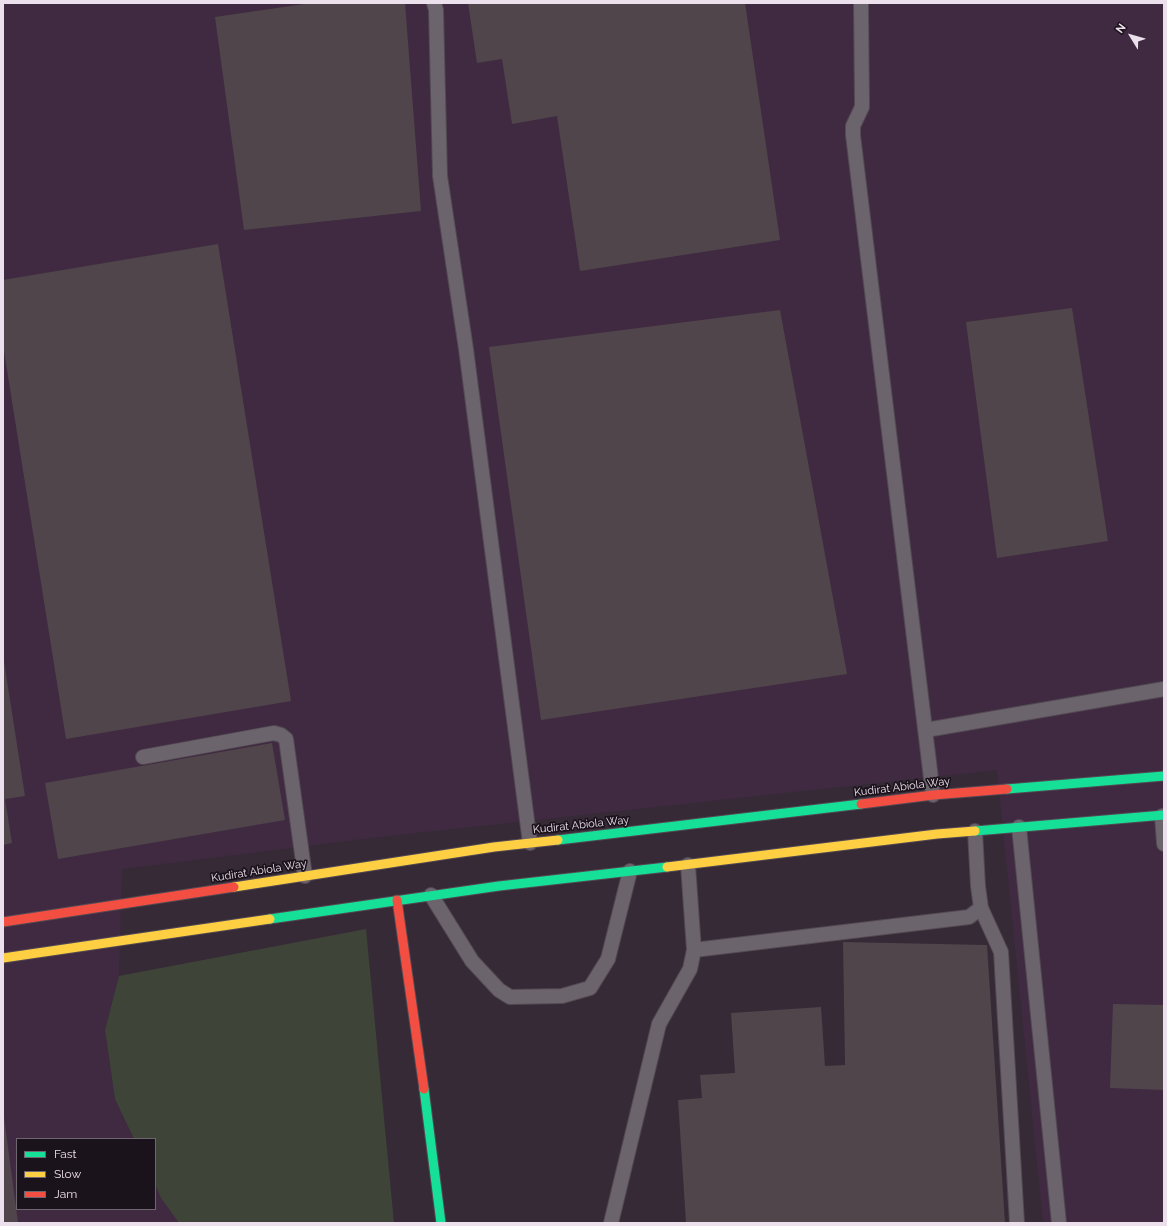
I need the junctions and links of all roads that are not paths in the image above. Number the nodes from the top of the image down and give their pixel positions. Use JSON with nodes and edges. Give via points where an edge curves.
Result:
{"nodes":[{"id":1,"x":434,"y":3,"type":"edge"},
{"id":2,"x":861,"y":3,"type":"edge"},
{"id":3,"x":1164,"y":689,"type":"edge"},
{"id":4,"x":926,"y":730,"type":"junction"},
{"id":5,"x":143,"y":757,"type":"dead end"},
{"id":6,"x":1164,"y":776,"type":"edge"},
{"id":7,"x":933,"y":795,"type":"junction"},
{"id":8,"x":1163,"y":816,"type":"edge"},
{"id":9,"x":1019,"y":827,"type":"junction"},
{"id":10,"x":975,"y":831,"type":"junction"},
{"id":11,"x":530,"y":843,"type":"junction"},
{"id":12,"x":1164,"y":844,"type":"edge"},
{"id":13,"x":688,"y":865,"type":"junction"},
{"id":14,"x":630,"y":871,"type":"junction"},
{"id":15,"x":305,"y":876,"type":"junction"},
{"id":16,"x":431,"y":896,"type":"junction"},
{"id":17,"x":396,"y":900,"type":"junction"},
{"id":18,"x":981,"y":908,"type":"junction"},
{"id":19,"x":3,"y":922,"type":"edge"},
{"id":20,"x":694,"y":950,"type":"junction"},
{"id":21,"x":3,"y":958,"type":"edge"},
{"id":22,"x":441,"y":1223,"type":"edge"},
{"id":23,"x":611,"y":1223,"type":"edge"},
{"id":24,"x":1017,"y":1223,"type":"edge"},
{"id":25,"x":1059,"y":1223,"type":"edge"}],
"edges":[{"from":1,"to":11,"type":"lane","via":[[440,176],[466,349]]},
{"from":2,"to":4,"type":"lane","via":[[862,107],[853,126],[853,135]]},
{"from":3,"to":4,"type":"lane"},
{"from":4,"to":7,"type":"lane"},
{"from":5,"to":15,"type":"lane","via":[[274,733],[281,735],[286,739]]},
{"from":6,"to":7,"type":"main road","name":"Kudirat Abiola Way"},
{"from":7,"to":11,"type":"main road","name":"Kudirat Abiola Way"},
{"from":8,"to":9,"type":"main road"},
{"from":8,"to":12,"type":"lane"},
{"from":9,"to":10,"type":"main road"},
{"from":9,"to":25,"type":"lane"},
{"from":10,"to":13,"type":"main road"},
{"from":10,"to":18,"type":"lane"},
{"from":11,"to":15,"type":"main road","name":"Kudirat Abiola Way"},
{"from":13,"to":14,"type":"main road"},
{"from":13,"to":20,"type":"lane"},
{"from":14,"to":16,"type":"main road"},
{"from":14,"to":16,"type":"lane","via":[[608,959],[590,988],[562,996],[510,997],[499,990],[472,962]]},
{"from":15,"to":19,"type":"main road","name":"Kudirat Abiola Way"},
{"from":16,"to":17,"type":"main road"},
{"from":17,"to":21,"type":"main road"},
{"from":17,"to":22,"type":"main road"},
{"from":18,"to":20,"type":"lane","via":[[969,917]]},
{"from":18,"to":24,"type":"lane","via":[[1001,952]]},
{"from":20,"to":23,"type":"lane","via":[[690,969],[659,1024]]}]}
